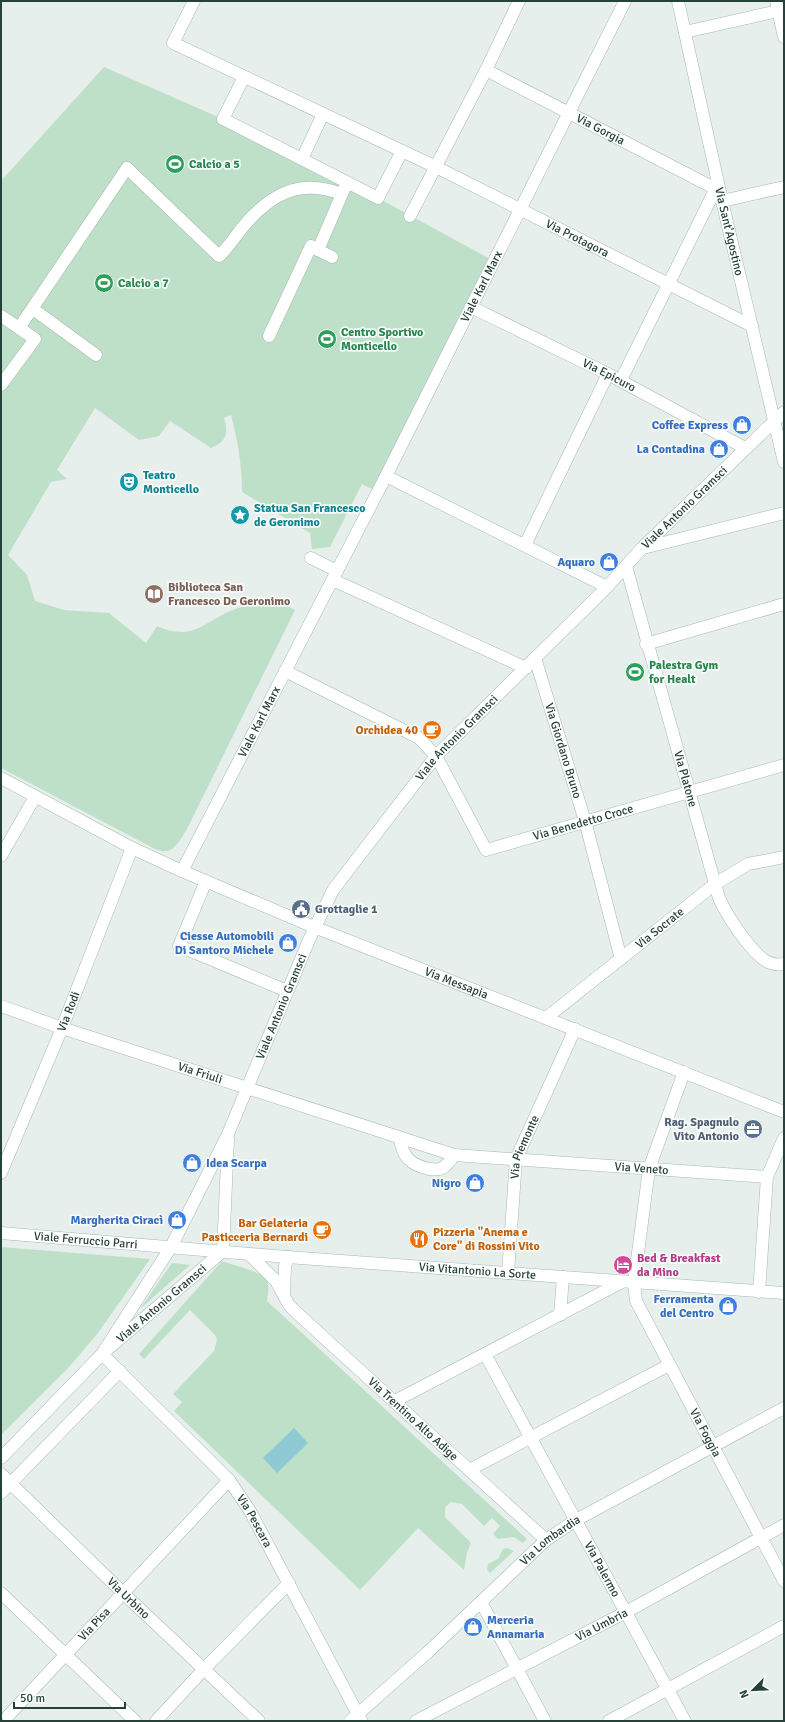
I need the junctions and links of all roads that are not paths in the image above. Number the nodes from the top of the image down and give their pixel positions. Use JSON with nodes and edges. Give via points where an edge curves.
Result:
{"nodes":[{"id":1,"x":194,"y":1,"type":"edge"},
{"id":2,"x":519,"y":1,"type":"edge"},
{"id":3,"x":625,"y":1,"type":"edge"},
{"id":4,"x":678,"y":1,"type":"edge"},
{"id":5,"x":777,"y":6,"type":"edge"},
{"id":6,"x":685,"y":32,"type":"junction"},
{"id":7,"x":784,"y":37,"type":"edge"},
{"id":8,"x":486,"y":70,"type":"junction"},
{"id":9,"x":244,"y":77,"type":"junction"},
{"id":10,"x":569,"y":113,"type":"junction"},
{"id":11,"x":323,"y":114,"type":"junction"},
{"id":12,"x":402,"y":151,"type":"junction"},
{"id":13,"x":302,"y":159,"type":"junction"},
{"id":14,"x":436,"y":167,"type":"junction"},
{"id":15,"x":347,"y":182,"type":"junction"},
{"id":16,"x":717,"y":186,"type":"junction"},
{"id":17,"x":784,"y":187,"type":"edge"},
{"id":18,"x":342,"y":194,"type":"junction"},
{"id":19,"x":722,"y":201,"type":"junction"},
{"id":20,"x":520,"y":210,"type":"junction"},
{"id":21,"x":410,"y":216,"type":"dead end"},
{"id":22,"x":318,"y":250,"type":"junction"},
{"id":23,"x":332,"y":257,"type":"dead end"},
{"id":24,"x":668,"y":284,"type":"junction"},
{"id":25,"x":471,"y":307,"type":"junction"},
{"id":26,"x":33,"y":309,"type":"junction"},
{"id":27,"x":1,"y":316,"type":"edge"},
{"id":28,"x":752,"y":326,"type":"junction"},
{"id":29,"x":19,"y":328,"type":"junction"},
{"id":30,"x":269,"y":336,"type":"dead end"},
{"id":31,"x":96,"y":355,"type":"dead end"},
{"id":32,"x":608,"y":374,"type":"junction"},
{"id":33,"x":621,"y":380,"type":"junction"},
{"id":34,"x":1,"y":385,"type":"edge"},
{"id":35,"x":784,"y":412,"type":"edge"},
{"id":36,"x":779,"y":419,"type":"edge"},
{"id":37,"x":745,"y":448,"type":"junction"},
{"id":38,"x":784,"y":462,"type":"edge"},
{"id":39,"x":386,"y":476,"type":"junction"},
{"id":40,"x":784,"y":513,"type":"edge"},
{"id":41,"x":525,"y":545,"type":"junction"},
{"id":42,"x":642,"y":548,"type":"junction"},
{"id":43,"x":311,"y":558,"type":"dead end"},
{"id":44,"x":626,"y":566,"type":"junction"},
{"id":45,"x":335,"y":576,"type":"junction"},
{"id":46,"x":607,"y":586,"type":"junction"},
{"id":47,"x":784,"y":604,"type":"edge"},
{"id":48,"x":646,"y":644,"type":"junction"},
{"id":49,"x":535,"y":658,"type":"junction"},
{"id":50,"x":526,"y":668,"type":"junction"},
{"id":51,"x":285,"y":671,"type":"junction"},
{"id":52,"x":436,"y":756,"type":"junction"},
{"id":53,"x":784,"y":765,"type":"edge"},
{"id":54,"x":1,"y":778,"type":"edge"},
{"id":55,"x":689,"y":791,"type":"junction"},
{"id":56,"x":36,"y":797,"type":"junction"},
{"id":57,"x":585,"y":821,"type":"junction"},
{"id":58,"x":132,"y":848,"type":"junction"},
{"id":59,"x":1,"y":856,"type":"edge"},
{"id":60,"x":784,"y":858,"type":"edge"},
{"id":61,"x":182,"y":871,"type":"junction"},
{"id":62,"x":206,"y":881,"type":"junction"},
{"id":63,"x":715,"y":884,"type":"junction"},
{"id":64,"x":314,"y":927,"type":"junction"},
{"id":65,"x":621,"y":959,"type":"junction"},
{"id":66,"x":784,"y":964,"type":"edge"},
{"id":67,"x":287,"y":991,"type":"junction"},
{"id":68,"x":1,"y":1006,"type":"edge"},
{"id":69,"x":546,"y":1018,"type":"junction"},
{"id":70,"x":62,"y":1028,"type":"junction"},
{"id":71,"x":575,"y":1029,"type":"junction"},
{"id":72,"x":684,"y":1072,"type":"junction"},
{"id":73,"x":247,"y":1087,"type":"junction"},
{"id":74,"x":784,"y":1112,"type":"edge"},
{"id":75,"x":228,"y":1134,"type":"junction"},
{"id":76,"x":400,"y":1138,"type":"junction"},
{"id":77,"x":784,"y":1138,"type":"edge"},
{"id":78,"x":454,"y":1155,"type":"junction"},
{"id":79,"x":516,"y":1159,"type":"junction"},
{"id":80,"x":649,"y":1169,"type":"junction"},
{"id":81,"x":1,"y":1173,"type":"edge"},
{"id":82,"x":767,"y":1177,"type":"junction"},
{"id":83,"x":1,"y":1233,"type":"edge"},
{"id":84,"x":171,"y":1247,"type":"junction"},
{"id":85,"x":223,"y":1251,"type":"junction"},
{"id":86,"x":250,"y":1254,"type":"junction"},
{"id":87,"x":288,"y":1258,"type":"junction"},
{"id":88,"x":508,"y":1273,"type":"junction"},
{"id":89,"x":563,"y":1277,"type":"junction"},
{"id":90,"x":622,"y":1282,"type":"junction"},
{"id":91,"x":634,"y":1283,"type":"junction"},
{"id":92,"x":759,"y":1292,"type":"junction"},
{"id":93,"x":784,"y":1293,"type":"edge"},
{"id":94,"x":284,"y":1296,"type":"junction"},
{"id":95,"x":560,"y":1314,"type":"junction"},
{"id":96,"x":102,"y":1354,"type":"junction"},
{"id":97,"x":485,"y":1354,"type":"junction"},
{"id":98,"x":669,"y":1365,"type":"junction"},
{"id":99,"x":120,"y":1371,"type":"junction"},
{"id":100,"x":396,"y":1402,"type":"junction"},
{"id":101,"x":784,"y":1408,"type":"edge"},
{"id":102,"x":530,"y":1437,"type":"junction"},
{"id":103,"x":713,"y":1447,"type":"junction"},
{"id":104,"x":1,"y":1458,"type":"edge"},
{"id":105,"x":469,"y":1470,"type":"junction"},
{"id":106,"x":1,"y":1474,"type":"edge"},
{"id":107,"x":229,"y":1480,"type":"junction"},
{"id":108,"x":11,"y":1483,"type":"junction"},
{"id":109,"x":1,"y":1493,"type":"edge"},
{"id":110,"x":576,"y":1520,"type":"junction"},
{"id":111,"x":784,"y":1525,"type":"edge"},
{"id":112,"x":761,"y":1537,"type":"junction"},
{"id":113,"x":546,"y":1540,"type":"junction"},
{"id":114,"x":784,"y":1581,"type":"edge"},
{"id":115,"x":289,"y":1583,"type":"junction"},
{"id":116,"x":123,"y":1593,"type":"junction"},
{"id":117,"x":1,"y":1594,"type":"edge"},
{"id":118,"x":481,"y":1602,"type":"junction"},
{"id":119,"x":626,"y":1612,"type":"junction"},
{"id":120,"x":784,"y":1626,"type":"edge"},
{"id":121,"x":66,"y":1655,"type":"junction"},
{"id":122,"x":204,"y":1669,"type":"junction"},
{"id":123,"x":518,"y":1669,"type":"junction"},
{"id":124,"x":668,"y":1690,"type":"junction"},
{"id":125,"x":7,"y":1716,"type":"edge"},
{"id":126,"x":357,"y":1719,"type":"edge"},
{"id":127,"x":135,"y":1721,"type":"edge"},
{"id":128,"x":156,"y":1721,"type":"edge"},
{"id":129,"x":259,"y":1721,"type":"edge"},
{"id":130,"x":416,"y":1721,"type":"edge"},
{"id":131,"x":546,"y":1721,"type":"edge"},
{"id":132,"x":609,"y":1721,"type":"edge"},
{"id":133,"x":685,"y":1721,"type":"edge"}],
"edges":[{"from":1,"to":9,"type":"street","name":"Via Protagora","via":[[173,43]]},
{"from":2,"to":8,"type":"street"},
{"from":3,"to":10,"type":"street","name":"Viale Karl Marx"},
{"from":4,"to":6,"type":"street","name":"Via Sant'Agostino"},
{"from":5,"to":6,"type":"street"},
{"from":5,"to":7,"type":"street"},
{"from":6,"to":16,"type":"street","name":"Via Sant'Agostino"},
{"from":8,"to":10,"type":"street","name":"Via Gorgia"},
{"from":8,"to":14,"type":"street"},
{"from":9,"to":11,"type":"street","name":"Via Protagora"},
{"from":9,"to":13,"type":"street","via":[[223,119]]},
{"from":10,"to":16,"type":"street","name":"Via Gorgia"},
{"from":10,"to":20,"type":"street","name":"Viale Karl Marx"},
{"from":11,"to":12,"type":"street","name":"Via Protagora"},
{"from":11,"to":13,"type":"street"},
{"from":12,"to":14,"type":"street","name":"Via Protagora"},
{"from":12,"to":15,"type":"street","via":[[378,198]]},
{"from":13,"to":15,"type":"street"},
{"from":14,"to":20,"type":"street","name":"Via Protagora"},
{"from":14,"to":21,"type":"street"},
{"from":15,"to":18,"type":"street"},
{"from":16,"to":19,"type":"street","name":"Via Sant'Agostino"},
{"from":16,"to":24,"type":"street"},
{"from":17,"to":19,"type":"street"},
{"from":18,"to":22,"type":"street"},
{"from":18,"to":26,"type":"street","via":[[329,189],[305,187],[286,191],[261,209],[219,256],[127,168]]},
{"from":19,"to":28,"type":"street","name":"Via Sant'Agostino"},
{"from":20,"to":24,"type":"street","name":"Via Protagora"},
{"from":20,"to":25,"type":"street","name":"Viale Karl Marx"},
{"from":22,"to":23,"type":"street"},
{"from":22,"to":30,"type":"street","via":[[311,246]]},
{"from":24,"to":28,"type":"street","name":"Via Protagora"},
{"from":24,"to":33,"type":"street"},
{"from":25,"to":32,"type":"street","name":"Via Epicuro"},
{"from":25,"to":39,"type":"street","name":"Viale Karl Marx"},
{"from":26,"to":29,"type":"street"},
{"from":26,"to":31,"type":"street"},
{"from":27,"to":29,"type":"street"},
{"from":28,"to":36,"type":"street","name":"Via Sant'Agostino"},
{"from":29,"to":34,"type":"street","via":[[35,339]]},
{"from":32,"to":33,"type":"street","name":"Via Epicuro"},
{"from":32,"to":41,"type":"street"},
{"from":33,"to":37,"type":"street","name":"Via Epicuro"},
{"from":35,"to":36,"type":"street","name":"Viale Antonio Gramsci"},
{"from":36,"to":37,"type":"street","name":"Viale Antonio Gramsci"},
{"from":36,"to":38,"type":"street","name":"Via Sant'Agostino"},
{"from":37,"to":42,"type":"street","name":"Viale Antonio Gramsci"},
{"from":39,"to":41,"type":"street"},
{"from":39,"to":45,"type":"street","name":"Viale Karl Marx"},
{"from":40,"to":42,"type":"street"},
{"from":41,"to":46,"type":"street"},
{"from":42,"to":44,"type":"street","name":"Viale Antonio Gramsci"},
{"from":43,"to":45,"type":"street"},
{"from":44,"to":46,"type":"street","name":"Viale Antonio Gramsci"},
{"from":44,"to":48,"type":"street","name":"Via Platone"},
{"from":45,"to":50,"type":"street"},
{"from":45,"to":51,"type":"street","name":"Viale Karl Marx"},
{"from":46,"to":49,"type":"street","name":"Viale Antonio Gramsci"},
{"from":47,"to":48,"type":"street"},
{"from":48,"to":55,"type":"street","name":"Via Platone"},
{"from":49,"to":50,"type":"street","name":"Viale Antonio Gramsci"},
{"from":49,"to":57,"type":"street","name":"Via Giordano Bruno"},
{"from":50,"to":52,"type":"street","name":"Viale Antonio Gramsci"},
{"from":51,"to":52,"type":"street","via":[[419,738]]},
{"from":51,"to":61,"type":"street","name":"Viale Karl Marx"},
{"from":52,"to":57,"type":"street","name":"Via Benedetto Croce","via":[[486,850]]},
{"from":52,"to":64,"type":"street","name":"Viale Antonio Gramsci","via":[[333,890]]},
{"from":53,"to":55,"type":"street","name":"Via Benedetto Croce"},
{"from":54,"to":56,"type":"street","name":"Via Messapia"},
{"from":55,"to":57,"type":"street","name":"Via Benedetto Croce"},
{"from":55,"to":63,"type":"street","name":"Via Platone"},
{"from":56,"to":58,"type":"street","name":"Via Messapia"},
{"from":56,"to":59,"type":"street"},
{"from":57,"to":65,"type":"street","name":"Via Giordano Bruno"},
{"from":58,"to":61,"type":"street","name":"Via Messapia"},
{"from":58,"to":70,"type":"street","name":"Via Rodi"},
{"from":60,"to":63,"type":"street","name":"Via Socrate","via":[[748,864]]},
{"from":61,"to":62,"type":"street","name":"Via Messapia"},
{"from":62,"to":64,"type":"street","name":"Via Messapia"},
{"from":62,"to":67,"type":"street","via":[[179,946]]},
{"from":63,"to":65,"type":"street","name":"Via Socrate"},
{"from":63,"to":66,"type":"street","name":"Via Platone","via":[[726,912],[760,956],[774,964]]},
{"from":64,"to":67,"type":"street","name":"Viale Antonio Gramsci"},
{"from":64,"to":69,"type":"street","name":"Via Messapia"},
{"from":65,"to":69,"type":"street","name":"Via Socrate"},
{"from":67,"to":73,"type":"street","name":"Viale Antonio Gramsci"},
{"from":68,"to":70,"type":"street","name":"Via Friuli"},
{"from":69,"to":71,"type":"street","name":"Via Messapia"},
{"from":70,"to":73,"type":"street","name":"Via Friuli"},
{"from":70,"to":81,"type":"street","name":"Via Rodi"},
{"from":71,"to":72,"type":"street","name":"Via Messapia"},
{"from":71,"to":79,"type":"street","name":"Via Piemonte"},
{"from":72,"to":74,"type":"street","name":"Via Messapia"},
{"from":72,"to":80,"type":"street","name":"Via Foggia"},
{"from":73,"to":75,"type":"street","name":"Viale Antonio Gramsci"},
{"from":73,"to":76,"type":"street","name":"Via Friuli"},
{"from":75,"to":84,"type":"street","name":"Viale Antonio Gramsci"},
{"from":75,"to":85,"type":"street","name":"Viale Antonio Gramsci"},
{"from":76,"to":78,"type":"street","name":"Via Friuli"},
{"from":76,"to":78,"type":"street","via":[[406,1156],[415,1166],[435,1170],[446,1166]]},
{"from":77,"to":82,"type":"street"},
{"from":78,"to":79,"type":"street","name":"Via Friuli"},
{"from":79,"to":80,"type":"street","name":"Via Veneto"},
{"from":79,"to":88,"type":"street","name":"Via Piemonte"},
{"from":80,"to":82,"type":"street","name":"Via Veneto"},
{"from":80,"to":91,"type":"street","name":"Via Foggia"},
{"from":82,"to":92,"type":"street"},
{"from":83,"to":84,"type":"street","name":"Viale Ferruccio Parri"},
{"from":84,"to":85,"type":"street","name":"Via Vitantonio La Sorte"},
{"from":84,"to":96,"type":"street","name":"Viale Antonio Gramsci"},
{"from":85,"to":86,"type":"street","name":"Via Vitantonio La Sorte"},
{"from":85,"to":96,"type":"street","name":"Viale Antonio Gramsci"},
{"from":86,"to":87,"type":"street","name":"Via Vitantonio La Sorte"},
{"from":86,"to":94,"type":"street","name":"Via Trentino Alto Adige","via":[[276,1282]]},
{"from":87,"to":88,"type":"street","name":"Via Vitantonio La Sorte"},
{"from":87,"to":94,"type":"street","via":[[285,1266]]},
{"from":88,"to":89,"type":"street","name":"Via Vitantonio La Sorte"},
{"from":89,"to":90,"type":"street","name":"Via Vitantonio La Sorte"},
{"from":89,"to":95,"type":"street"},
{"from":90,"to":91,"type":"street","name":"Via Vitantonio La Sorte"},
{"from":90,"to":95,"type":"street"},
{"from":91,"to":92,"type":"street","name":"Via Vitantonio La Sorte"},
{"from":91,"to":98,"type":"street","name":"Via Foggia","via":[[636,1301]]},
{"from":92,"to":93,"type":"street","name":"Via Vitantonio La Sorte"},
{"from":94,"to":100,"type":"street","name":"Via Trentino Alto Adige","via":[[296,1313]]},
{"from":95,"to":97,"type":"street"},
{"from":96,"to":99,"type":"street","name":"Via Pescara"},
{"from":96,"to":104,"type":"street","name":"Viale Antonio Gramsci"},
{"from":97,"to":100,"type":"street"},
{"from":97,"to":102,"type":"street","name":"Via Palermo"},
{"from":98,"to":102,"type":"street"},
{"from":98,"to":103,"type":"street","name":"Via Foggia"},
{"from":99,"to":107,"type":"street","name":"Via Pescara"},
{"from":99,"to":108,"type":"street"},
{"from":100,"to":105,"type":"street","name":"Via Trentino Alto Adige"},
{"from":101,"to":103,"type":"street","name":"Via Lombardia"},
{"from":102,"to":105,"type":"street"},
{"from":102,"to":110,"type":"street","name":"Via Palermo"},
{"from":103,"to":110,"type":"street","name":"Via Lombardia"},
{"from":103,"to":112,"type":"street","name":"Via Foggia"},
{"from":105,"to":113,"type":"street","name":"Via Trentino Alto Adige"},
{"from":106,"to":108,"type":"street","name":"Via Urbino"},
{"from":107,"to":115,"type":"street","name":"Via Pescara","via":[[250,1511]]},
{"from":107,"to":116,"type":"street","name":"Via Pisa"},
{"from":108,"to":109,"type":"street"},
{"from":108,"to":116,"type":"street","name":"Via Urbino"},
{"from":110,"to":113,"type":"street","name":"Via Lombardia"},
{"from":110,"to":119,"type":"street","name":"Via Palermo"},
{"from":111,"to":112,"type":"street","name":"Via Umbria"},
{"from":112,"to":114,"type":"street","name":"Via Foggia"},
{"from":112,"to":119,"type":"street","name":"Via Umbria"},
{"from":113,"to":118,"type":"street","name":"Via Lombardia"},
{"from":115,"to":122,"type":"street"},
{"from":115,"to":126,"type":"street","name":"Via Pescara"},
{"from":116,"to":121,"type":"street","name":"Via Pisa"},
{"from":116,"to":122,"type":"street","name":"Via Urbino"},
{"from":117,"to":121,"type":"street"},
{"from":118,"to":123,"type":"street"},
{"from":118,"to":126,"type":"street","name":"Via Lombardia"},
{"from":119,"to":123,"type":"street","name":"Via Umbria"},
{"from":119,"to":124,"type":"street","name":"Via Palermo"},
{"from":120,"to":124,"type":"street"},
{"from":121,"to":125,"type":"street","name":"Via Pisa"},
{"from":121,"to":127,"type":"street"},
{"from":122,"to":128,"type":"street"},
{"from":122,"to":129,"type":"street","name":"Via Urbino"},
{"from":123,"to":130,"type":"street","name":"Via Umbria"},
{"from":123,"to":131,"type":"street"},
{"from":124,"to":132,"type":"street"},
{"from":124,"to":133,"type":"street","name":"Via Palermo"}]}
